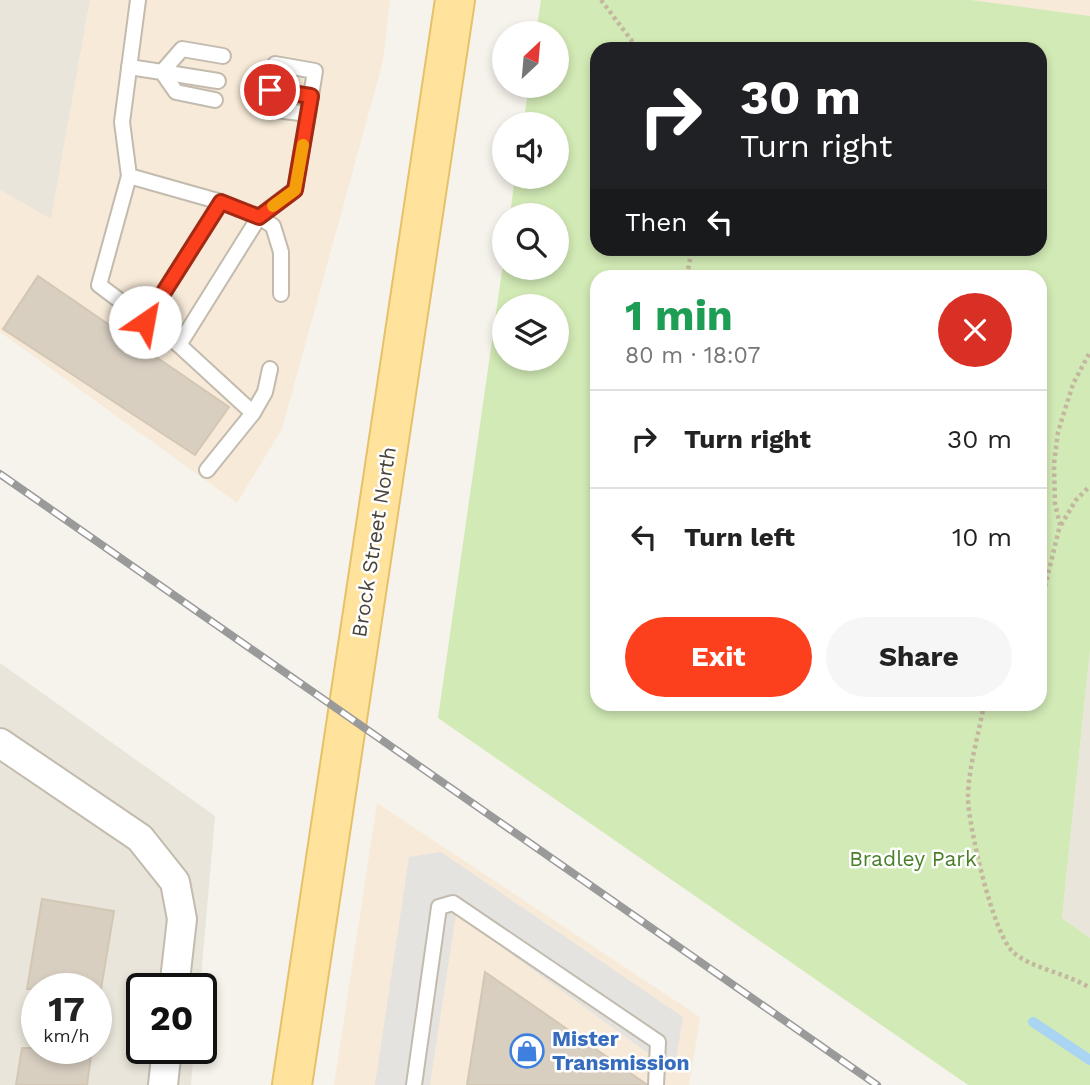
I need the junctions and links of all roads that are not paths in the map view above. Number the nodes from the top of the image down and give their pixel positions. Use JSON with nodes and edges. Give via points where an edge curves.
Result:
{"nodes":[{"id":1,"x":138,"y":0,"type":"edge"},
{"id":2,"x":455,"y":0,"type":"edge"},
{"id":3,"x":223,"y":56,"type":"dead end"},
{"id":4,"x":275,"y":64,"type":"dead end"},
{"id":5,"x":129,"y":67,"type":"junction"},
{"id":6,"x":162,"y":72,"type":"junction"},
{"id":7,"x":218,"y":81,"type":"dead end"},
{"id":8,"x":270,"y":90,"type":"dead end"},
{"id":9,"x":311,"y":96,"type":"junction"},
{"id":10,"x":215,"y":100,"type":"dead end"},
{"id":11,"x":268,"y":109,"type":"dead end"},
{"id":12,"x":309,"y":114,"type":"junction"},
{"id":13,"x":129,"y":176,"type":"junction"},
{"id":14,"x":221,"y":202,"type":"junction"},
{"id":15,"x":259,"y":217,"type":"junction"},
{"id":16,"x":281,"y":294,"type":"dead end"},
{"id":17,"x":145,"y":322,"type":"junction"},
{"id":18,"x":179,"y":345,"type":"junction"},
{"id":19,"x":270,"y":369,"type":"dead end"},
{"id":20,"x":253,"y":413,"type":"junction"},
{"id":21,"x":207,"y":470,"type":"dead end"},
{"id":22,"x":0,"y":743,"type":"edge"},
{"id":23,"x":176,"y":973,"type":"edge"},
{"id":24,"x":165,"y":1064,"type":"edge"},
{"id":25,"x":163,"y":1085,"type":"edge"},
{"id":26,"x":292,"y":1085,"type":"edge"},
{"id":27,"x":414,"y":1085,"type":"edge"},
{"id":28,"x":656,"y":1085,"type":"edge"}],
"edges":[{"from":1,"to":5,"type":"lane"},
{"from":2,"to":26,"type":"main road","name":"Brock Street North"},
{"from":3,"to":6,"type":"lane","via":[[182,49]]},
{"from":4,"to":9,"type":"lane","via":[[315,71]]},
{"from":5,"to":6,"type":"lane"},
{"from":5,"to":13,"type":"lane","via":[[122,122]]},
{"from":6,"to":7,"type":"lane"},
{"from":6,"to":10,"type":"lane","via":[[176,92]]},
{"from":8,"to":9,"type":"lane"},
{"from":9,"to":12,"type":"lane"},
{"from":11,"to":12,"type":"lane"},
{"from":12,"to":15,"type":"lane","via":[[295,190]]},
{"from":13,"to":14,"type":"lane"},
{"from":13,"to":17,"type":"lane","via":[[99,285]]},
{"from":14,"to":15,"type":"lane"},
{"from":14,"to":17,"type":"lane"},
{"from":15,"to":16,"type":"lane","via":[[273,226],[281,252]]},
{"from":15,"to":18,"type":"lane"},
{"from":17,"to":18,"type":"lane"},
{"from":18,"to":20,"type":"lane"},
{"from":19,"to":20,"type":"lane","via":[[265,392]]},
{"from":20,"to":21,"type":"lane"},
{"from":22,"to":23,"type":"street","via":[[140,838],[175,882],[182,919]]},
{"from":24,"to":25,"type":"street"},
{"from":27,"to":28,"type":"lane","via":[[439,907],[453,903],[658,1042]]}]}
